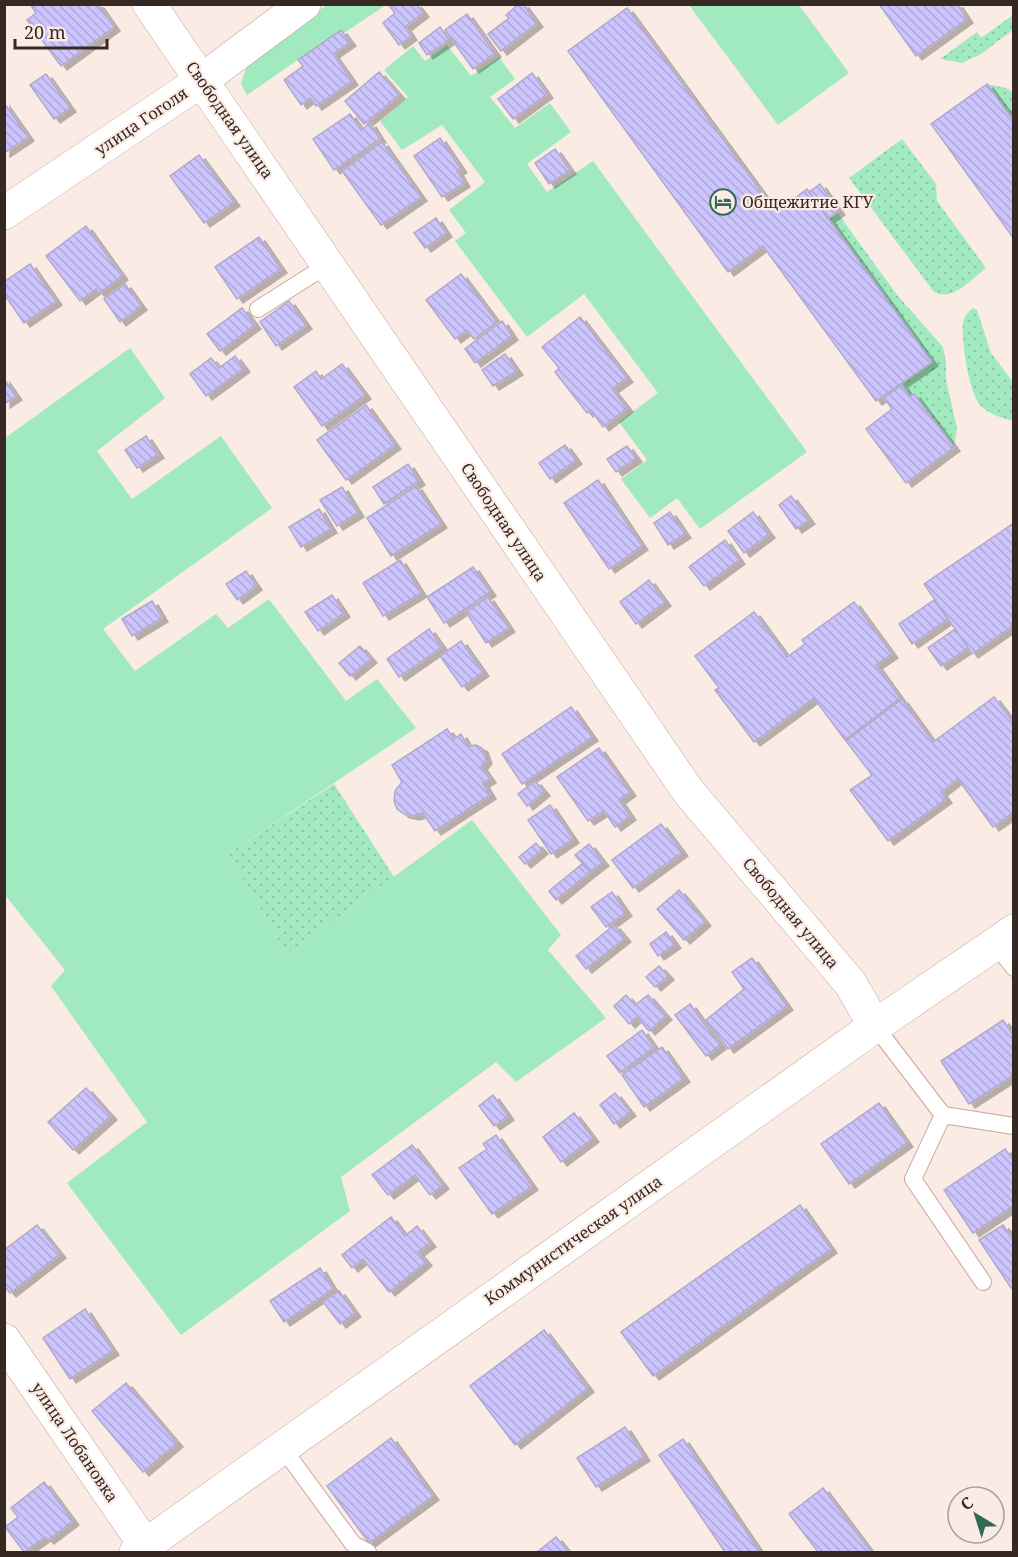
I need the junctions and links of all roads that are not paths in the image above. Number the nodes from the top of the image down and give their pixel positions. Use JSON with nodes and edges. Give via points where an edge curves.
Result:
{"nodes":[{"id":1,"x":149,"y":4,"type":"edge"},
{"id":2,"x":304,"y":4,"type":"edge"},
{"id":3,"x":202,"y":80,"type":"junction"},
{"id":4,"x":4,"y":213,"type":"edge"},
{"id":5,"x":329,"y":264,"type":"junction"},
{"id":6,"x":258,"y":309,"type":"dead end"},
{"id":7,"x":1007,"y":948,"type":"edge"},
{"id":8,"x":875,"y":1026,"type":"junction"},
{"id":9,"x":943,"y":1115,"type":"junction"},
{"id":10,"x":1014,"y":1126,"type":"edge"},
{"id":11,"x":983,"y":1282,"type":"dead end"},
{"id":12,"x":4,"y":1340,"type":"edge"},
{"id":13,"x":282,"y":1447,"type":"junction"},
{"id":14,"x":140,"y":1549,"type":"edge"},
{"id":15,"x":368,"y":1552,"type":"edge"}],
"edges":[{"from":1,"to":3,"type":"street","name":"Свободная улица"},
{"from":2,"to":3,"type":"street","name":"улица Гоголя"},
{"from":3,"to":4,"type":"street","name":"улица Гоголя"},
{"from":3,"to":5,"type":"street","name":"Свободная улица"},
{"from":5,"to":6,"type":"lane"},
{"from":5,"to":8,"type":"street","name":"Свободная улица","via":[[688,791],[850,983]]},
{"from":7,"to":8,"type":"street","name":"Коммунистическая улица"},
{"from":8,"to":9,"type":"lane"},
{"from":8,"to":13,"type":"street","name":"Коммунистическая улица"},
{"from":9,"to":10,"type":"lane"},
{"from":9,"to":11,"type":"lane","via":[[913,1179]]},
{"from":12,"to":14,"type":"street","name":"улица Лобановка"},
{"from":13,"to":14,"type":"street","name":"Коммунистическая улица"},
{"from":13,"to":15,"type":"lane","via":[[353,1544]]}]}
